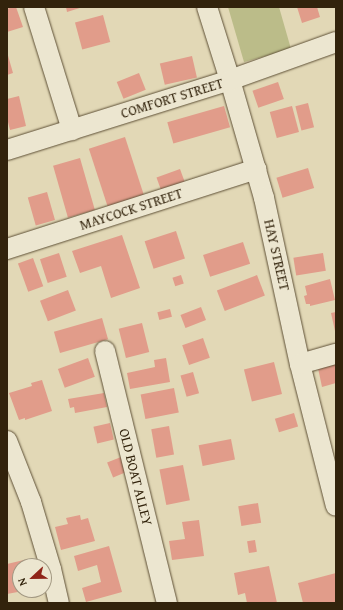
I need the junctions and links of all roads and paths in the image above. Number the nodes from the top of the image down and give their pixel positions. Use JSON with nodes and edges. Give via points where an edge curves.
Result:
{"nodes":[{"id":1,"x":34,"y":7,"type":"edge"},
{"id":2,"x":207,"y":7,"type":"edge"},
{"id":3,"x":336,"y":42,"type":"edge"},
{"id":4,"x":230,"y":80,"type":"junction"},
{"id":5,"x":72,"y":130,"type":"junction"},
{"id":6,"x":7,"y":150,"type":"edge"},
{"id":7,"x":256,"y":169,"type":"junction"},
{"id":8,"x":7,"y":249,"type":"edge"},
{"id":9,"x":105,"y":351,"type":"dead end"},
{"id":10,"x":336,"y":354,"type":"edge"},
{"id":11,"x":300,"y":364,"type":"junction"},
{"id":12,"x":7,"y":441,"type":"edge"},
{"id":13,"x":336,"y":506,"type":"edge"},
{"id":14,"x":59,"y":603,"type":"edge"},
{"id":15,"x":167,"y":603,"type":"edge"}],
"edges":[{"from":1,"to":5,"type":"street"},
{"from":2,"to":4,"type":"street","name":"HAY STREET"},
{"from":3,"to":4,"type":"street","name":"COMFORT STREET"},
{"from":4,"to":5,"type":"street","name":"COMFORT STREET"},
{"from":4,"to":7,"type":"street","name":"HAY STREET"},
{"from":5,"to":6,"type":"street","name":"COMFORT STREET"},
{"from":7,"to":8,"type":"street","name":"MAYCOCK STREET"},
{"from":7,"to":11,"type":"street","name":"HAY STREET"},
{"from":9,"to":15,"type":"street","name":"OLD BOAT ALLEY"},
{"from":10,"to":11,"type":"street"},
{"from":11,"to":13,"type":"street","name":"HAY STREET"},
{"from":12,"to":14,"type":"street","via":[[31,502]]}]}
